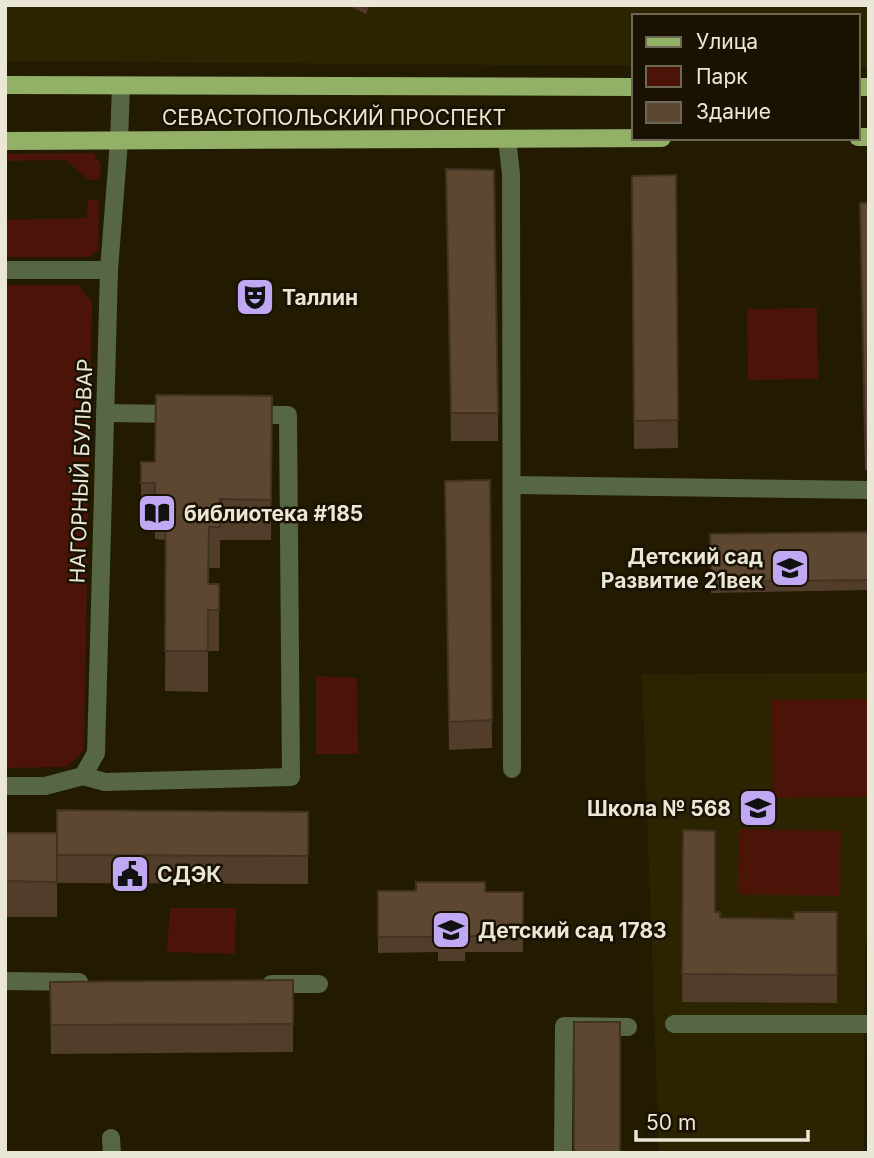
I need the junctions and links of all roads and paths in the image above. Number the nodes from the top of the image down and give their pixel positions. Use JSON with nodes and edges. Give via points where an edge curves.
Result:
{"nodes":[{"id":1,"x":5,"y":85,"type":"edge"},
{"id":2,"x":121,"y":86,"type":"junction"},
{"id":3,"x":632,"y":87,"type":"edge"},
{"id":4,"x":632,"y":138,"type":"edge"},
{"id":5,"x":507,"y":139,"type":"junction"},
{"id":6,"x":5,"y":141,"type":"edge"},
{"id":7,"x":119,"y":141,"type":"junction"},
{"id":8,"x":5,"y":270,"type":"edge"},
{"id":9,"x":109,"y":270,"type":"junction"},
{"id":10,"x":105,"y":413,"type":"junction"},
{"id":11,"x":191,"y":414,"type":"edge"},
{"id":12,"x":233,"y":415,"type":"edge"},
{"id":13,"x":513,"y":485,"type":"junction"},
{"id":14,"x":869,"y":490,"type":"edge"},
{"id":15,"x":512,"y":769,"type":"dead end"},
{"id":16,"x":83,"y":776,"type":"junction"},
{"id":17,"x":5,"y":786,"type":"edge"},
{"id":18,"x":5,"y":981,"type":"edge"},
{"id":19,"x":90,"y":982,"type":"edge"},
{"id":20,"x":252,"y":984,"type":"edge"},
{"id":21,"x":319,"y":984,"type":"dead end"},
{"id":22,"x":674,"y":1024,"type":"dead end"},
{"id":23,"x":869,"y":1024,"type":"edge"},
{"id":24,"x":628,"y":1027,"type":"dead end"},
{"id":25,"x":564,"y":1153,"type":"edge"}],
"edges":[{"from":1,"to":2,"type":"main road","name":"СЕВАСТОПОЛЬСКИЙ ПРОСПЕКТ"},
{"from":2,"to":3,"type":"main road","name":"СЕВАСТОПОЛЬСКИЙ ПРОСПЕКТ"},
{"from":2,"to":7,"type":"street","name":"НАГОРНЫЙ БУЛЬВАР"},
{"from":4,"to":5,"type":"main road","name":"СЕВАСТОПОЛЬСКИЙ ПРОСПЕКТ"},
{"from":5,"to":7,"type":"main road","name":"СЕВАСТОПОЛЬСКИЙ ПРОСПЕКТ"},
{"from":5,"to":13,"type":"street"},
{"from":6,"to":7,"type":"main road","name":"СЕВАСТОПОЛЬСКИЙ ПРОСПЕКТ"},
{"from":7,"to":9,"type":"street","name":"НАГОРНЫЙ БУЛЬВАР"},
{"from":8,"to":9,"type":"street"},
{"from":9,"to":10,"type":"street","name":"НАГОРНЫЙ БУЛЬВАР"},
{"from":10,"to":11,"type":"street"},
{"from":10,"to":16,"type":"street","name":"НАГОРНЫЙ БУЛЬВАР","via":[[96,753]]},
{"from":12,"to":16,"type":"street","via":[[288,415],[291,776],[105,782]]},
{"from":13,"to":14,"type":"street"},
{"from":13,"to":15,"type":"street"},
{"from":16,"to":17,"type":"street","via":[[45,786]]},
{"from":18,"to":19,"type":"street"},
{"from":20,"to":21,"type":"street"},
{"from":22,"to":23,"type":"street"},
{"from":24,"to":25,"type":"street","via":[[564,1026]]}]}
